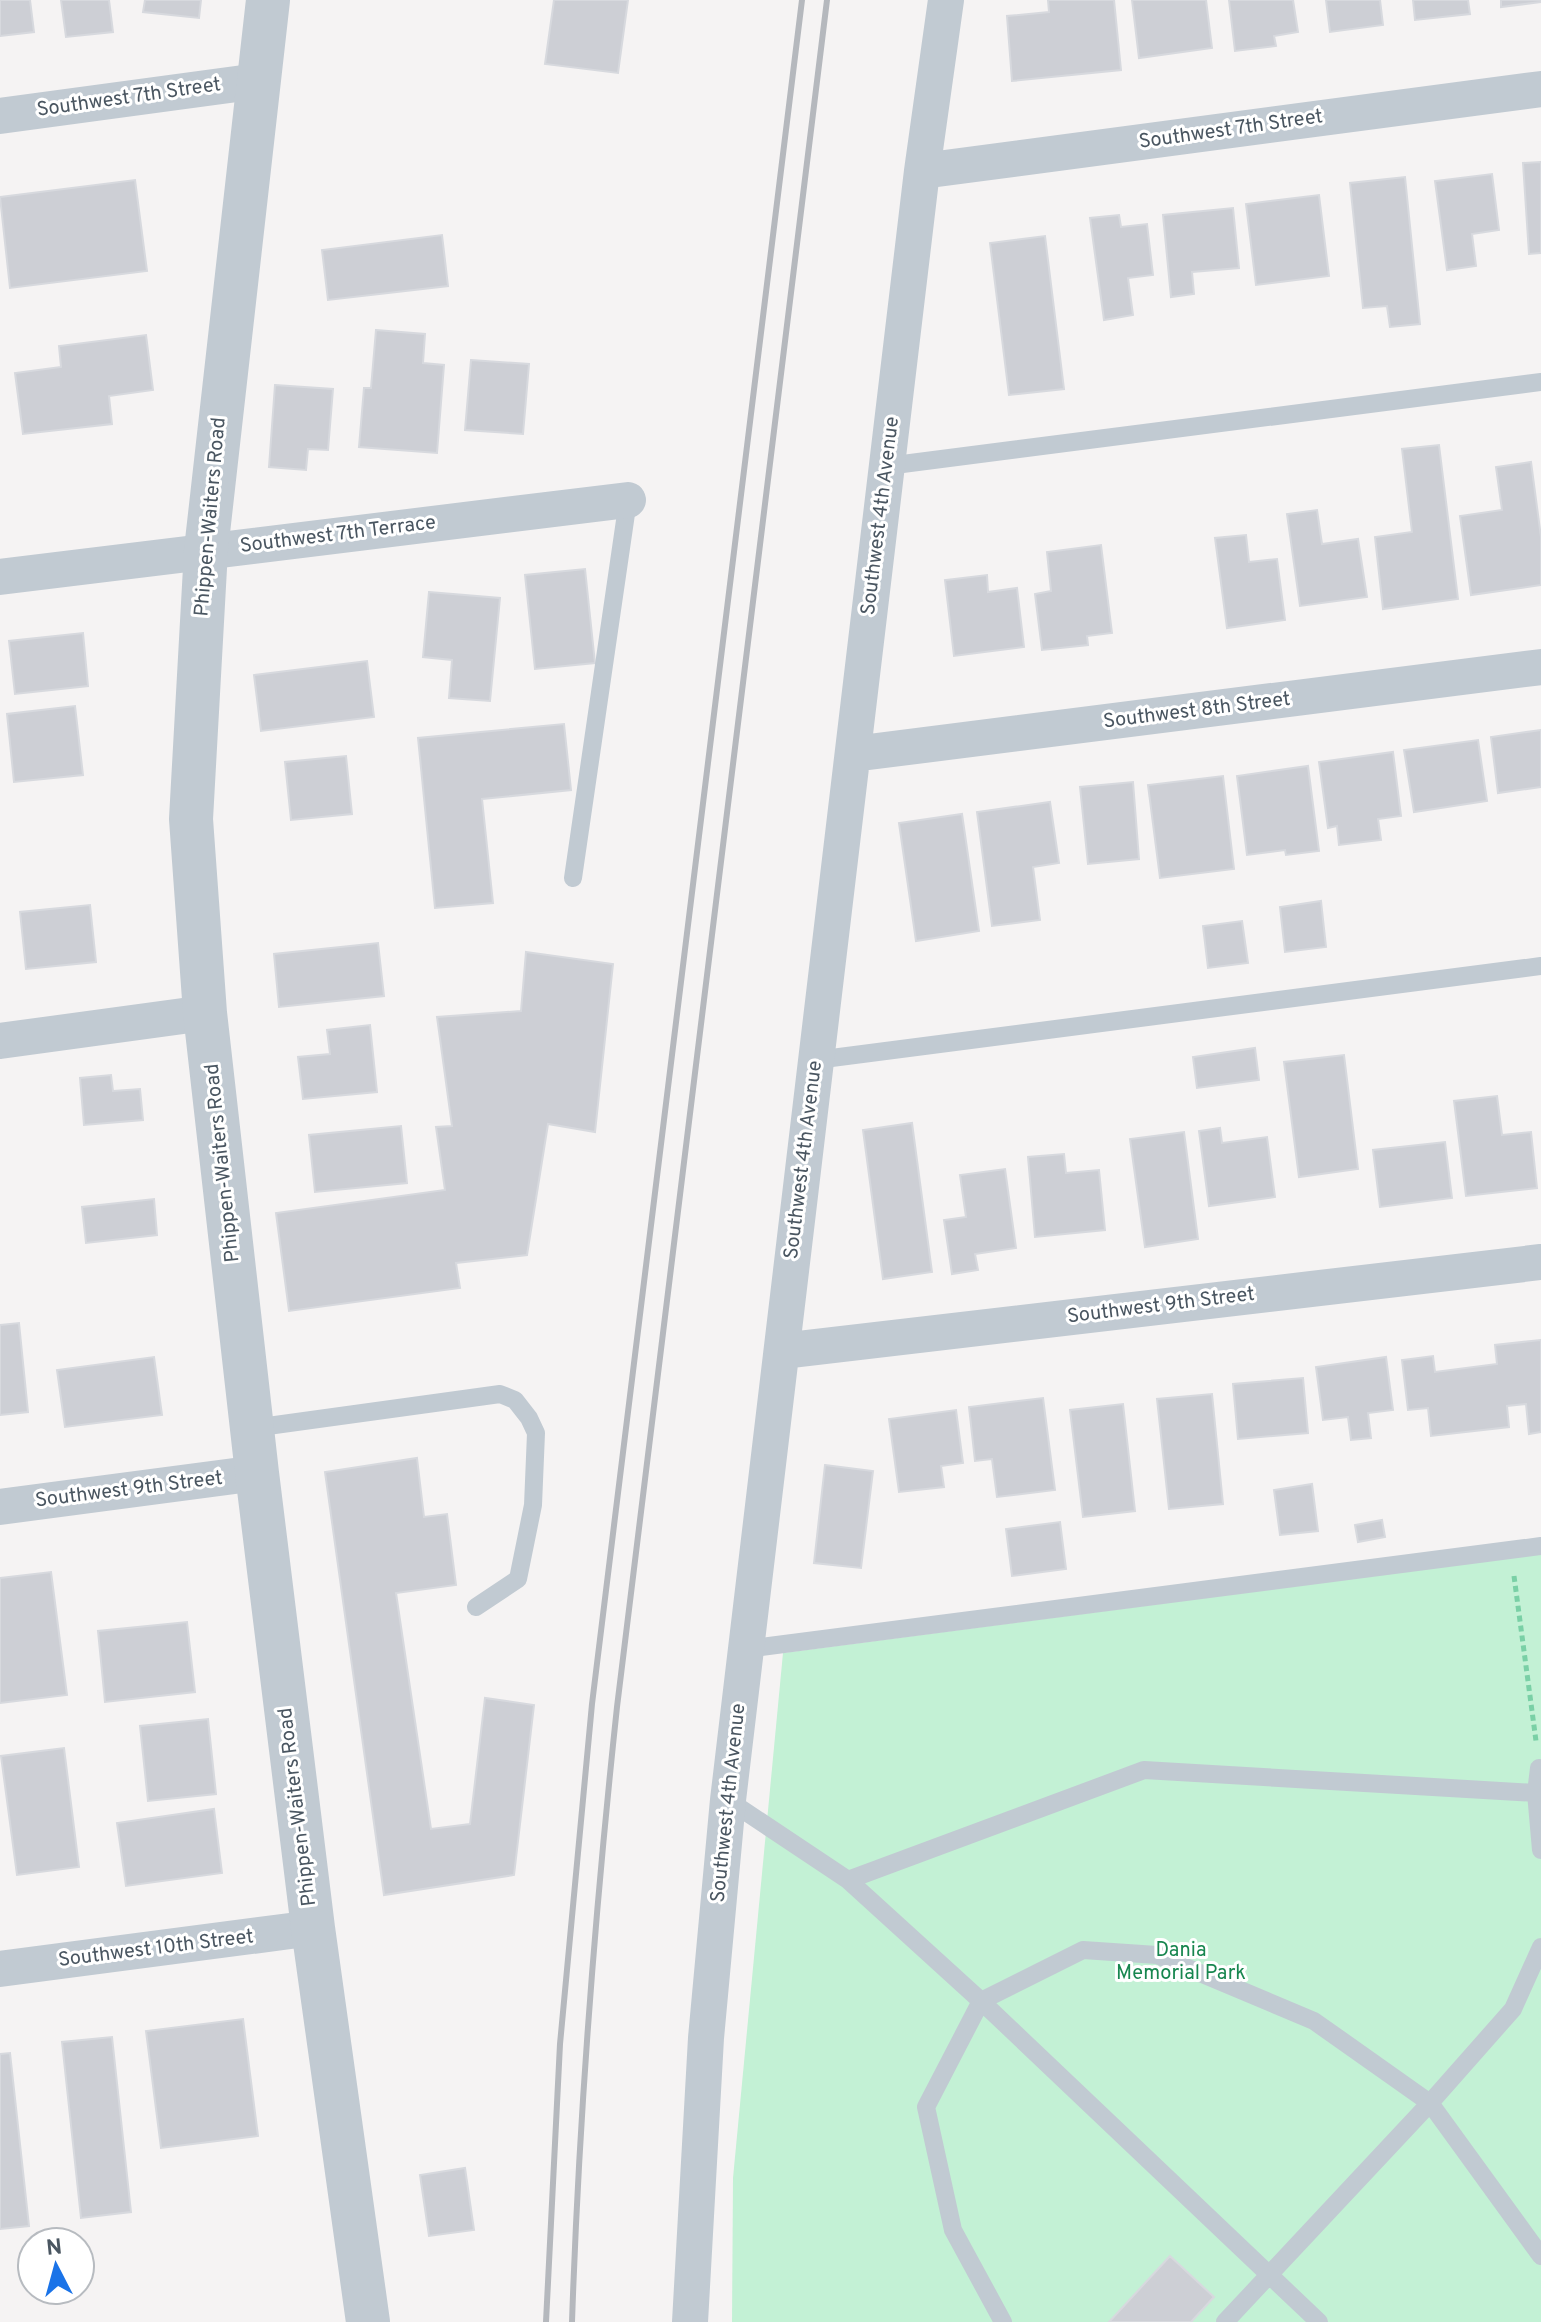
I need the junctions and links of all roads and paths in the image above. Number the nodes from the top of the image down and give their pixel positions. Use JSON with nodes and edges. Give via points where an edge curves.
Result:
{"nodes":[{"id":1,"x":268,"y":0,"type":"edge"},
{"id":2,"x":946,"y":0,"type":"edge"},
{"id":3,"x":258,"y":81,"type":"junction"},
{"id":4,"x":1541,"y":89,"type":"edge"},
{"id":5,"x":0,"y":116,"type":"edge"},
{"id":6,"x":922,"y":171,"type":"junction"},
{"id":7,"x":1541,"y":382,"type":"edge"},
{"id":8,"x":887,"y":466,"type":"junction"},
{"id":9,"x":628,"y":500,"type":"joint"},
{"id":10,"x":206,"y":550,"type":"junction"},
{"id":11,"x":0,"y":577,"type":"edge"},
{"id":12,"x":1541,"y":667,"type":"edge"},
{"id":13,"x":853,"y":754,"type":"junction"},
{"id":14,"x":573,"y":878,"type":"dead end"},
{"id":15,"x":1541,"y":966,"type":"edge"},
{"id":16,"x":205,"y":1013,"type":"junction"},
{"id":17,"x":0,"y":1041,"type":"edge"},
{"id":18,"x":816,"y":1060,"type":"junction"},
{"id":19,"x":1541,"y":1262,"type":"edge"},
{"id":20,"x":782,"y":1351,"type":"junction"},
{"id":21,"x":253,"y":1428,"type":"junction"},
{"id":22,"x":257,"y":1473,"type":"junction"},
{"id":23,"x":0,"y":1507,"type":"edge"},
{"id":24,"x":1541,"y":1546,"type":"edge"},
{"id":25,"x":1514,"y":1571,"type":"dead end"},
{"id":26,"x":476,"y":1607,"type":"dead end"},
{"id":27,"x":746,"y":1649,"type":"junction"},
{"id":28,"x":1539,"y":1768,"type":"edge"},
{"id":29,"x":1536,"y":1793,"type":"junction"},
{"id":30,"x":728,"y":1800,"type":"junction"},
{"id":31,"x":1541,"y":1850,"type":"edge"},
{"id":32,"x":848,"y":1880,"type":"junction"},
{"id":33,"x":313,"y":1928,"type":"junction"},
{"id":34,"x":1541,"y":1947,"type":"edge"},
{"id":35,"x":0,"y":1969,"type":"edge"},
{"id":36,"x":981,"y":2001,"type":"junction"},
{"id":37,"x":1430,"y":2103,"type":"junction"},
{"id":38,"x":1541,"y":2256,"type":"edge"},
{"id":39,"x":1268,"y":2276,"type":"junction"},
{"id":40,"x":368,"y":2322,"type":"edge"},
{"id":41,"x":690,"y":2322,"type":"edge"},
{"id":42,"x":1003,"y":2322,"type":"edge"},
{"id":43,"x":1225,"y":2322,"type":"edge"},
{"id":44,"x":1319,"y":2322,"type":"edge"}],
"edges":[{"from":1,"to":3,"type":"street","name":"Phippen-Waiters Road"},
{"from":2,"to":6,"type":"street","name":"Southwest 4th Avenue"},
{"from":3,"to":5,"type":"street","name":"Southwest 7th Street"},
{"from":3,"to":10,"type":"street","name":"Phippen-Waiters Road"},
{"from":4,"to":6,"type":"street","name":"Southwest 7th Street"},
{"from":6,"to":8,"type":"street","name":"Southwest 4th Avenue"},
{"from":7,"to":8,"type":"lane"},
{"from":8,"to":13,"type":"street","name":"Southwest 4th Avenue"},
{"from":9,"to":10,"type":"street","name":"Southwest 7th Terrace"},
{"from":9,"to":14,"type":"lane"},
{"from":10,"to":11,"type":"street","name":"Southwest 7th Terrace"},
{"from":10,"to":16,"type":"street","name":"Phippen-Waiters Road","via":[[191,819]]},
{"from":12,"to":13,"type":"street","name":"Southwest 8th Street"},
{"from":13,"to":18,"type":"street","name":"Southwest 4th Avenue"},
{"from":15,"to":18,"type":"lane"},
{"from":16,"to":17,"type":"street"},
{"from":16,"to":21,"type":"street","name":"Phippen-Waiters Road"},
{"from":18,"to":20,"type":"street","name":"Southwest 4th Avenue"},
{"from":19,"to":20,"type":"street","name":"Southwest 9th Street"},
{"from":20,"to":27,"type":"street","name":"Southwest 4th Avenue"},
{"from":21,"to":22,"type":"street","name":"Phippen-Waiters Road"},
{"from":21,"to":26,"type":"lane","via":[[500,1394],[515,1400],[536,1433],[533,1505],[518,1579]]},
{"from":22,"to":23,"type":"street","name":"Southwest 9th Street"},
{"from":22,"to":33,"type":"street","name":"Phippen-Waiters Road"},
{"from":24,"to":27,"type":"lane"},
{"from":25,"to":28,"type":"path"},
{"from":27,"to":30,"type":"street","name":"Southwest 4th Avenue"},
{"from":28,"to":29,"type":"lane"},
{"from":29,"to":31,"type":"lane"},
{"from":29,"to":32,"type":"lane","via":[[1144,1770]]},
{"from":30,"to":32,"type":"lane"},
{"from":30,"to":41,"type":"street","name":"Southwest 4th Avenue","via":[[706,2038]]},
{"from":32,"to":36,"type":"lane"},
{"from":33,"to":35,"type":"street","name":"Southwest 10th Street"},
{"from":33,"to":40,"type":"street","name":"Phippen-Waiters Road"},
{"from":34,"to":37,"type":"lane","via":[[1513,2009]]},
{"from":36,"to":37,"type":"lane","via":[[1083,1950],[1157,1955],[1314,2021]]},
{"from":36,"to":39,"type":"lane"},
{"from":36,"to":42,"type":"lane","via":[[926,2107],[953,2230]]},
{"from":37,"to":38,"type":"lane"},
{"from":37,"to":39,"type":"lane"},
{"from":39,"to":43,"type":"lane"},
{"from":39,"to":44,"type":"lane"}]}
